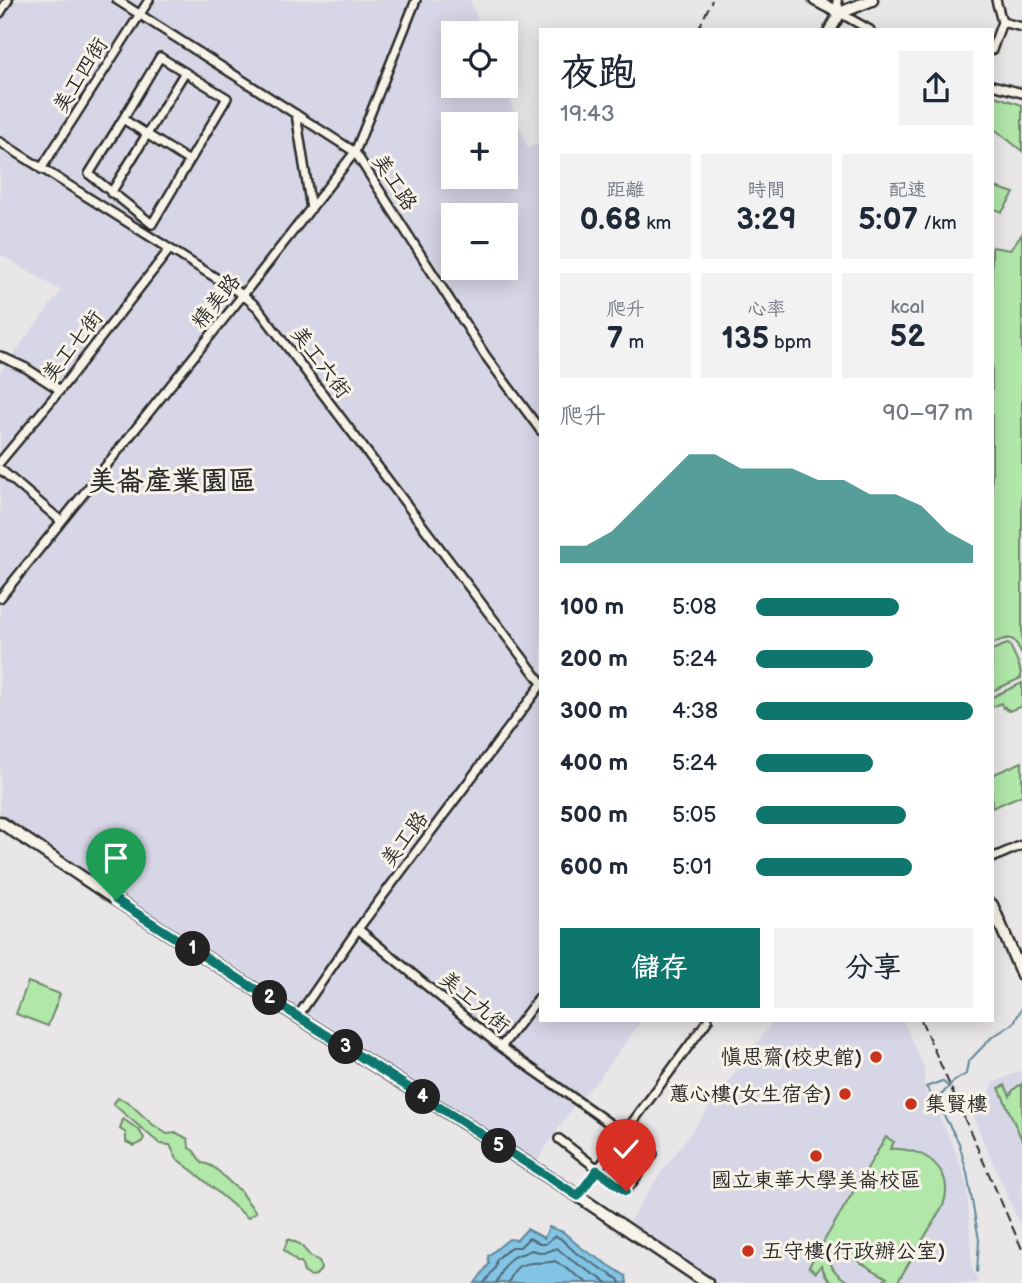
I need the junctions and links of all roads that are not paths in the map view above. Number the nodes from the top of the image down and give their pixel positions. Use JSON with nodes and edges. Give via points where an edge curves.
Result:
{"nodes":[{"id":1,"x":8,"y":0,"type":"edge"},
{"id":2,"x":117,"y":0,"type":"edge"},
{"id":3,"x":149,"y":0,"type":"edge"},
{"id":4,"x":415,"y":0,"type":"edge"},
{"id":5,"x":815,"y":0,"type":"edge"},
{"id":6,"x":837,"y":0,"type":"edge"},
{"id":7,"x":872,"y":0,"type":"edge"},
{"id":8,"x":996,"y":0,"type":"edge"},
{"id":9,"x":0,"y":13,"type":"edge"},
{"id":10,"x":840,"y":13,"type":"junction"},
{"id":11,"x":140,"y":14,"type":"junction"},
{"id":12,"x":1002,"y":22,"type":"junction"},
{"id":13,"x":1022,"y":27,"type":"edge"},
{"id":14,"x":831,"y":28,"type":"edge"},
{"id":15,"x":866,"y":28,"type":"edge"},
{"id":16,"x":994,"y":44,"type":"edge"},
{"id":17,"x":185,"y":72,"type":"junction"},
{"id":18,"x":994,"y":86,"type":"edge"},
{"id":19,"x":1022,"y":93,"type":"edge"},
{"id":20,"x":296,"y":114,"type":"junction"},
{"id":21,"x":123,"y":119,"type":"junction"},
{"id":22,"x":147,"y":134,"type":"junction"},
{"id":23,"x":0,"y":142,"type":"edge"},
{"id":24,"x":355,"y":152,"type":"junction"},
{"id":25,"x":189,"y":161,"type":"junction"},
{"id":26,"x":41,"y":169,"type":"junction"},
{"id":27,"x":111,"y":193,"type":"junction"},
{"id":28,"x":311,"y":209,"type":"junction"},
{"id":29,"x":169,"y":250,"type":"junction"},
{"id":30,"x":243,"y":295,"type":"junction"},
{"id":31,"x":0,"y":356,"type":"edge"},
{"id":32,"x":60,"y":390,"type":"junction"},
{"id":33,"x":539,"y":428,"type":"edge"},
{"id":34,"x":0,"y":462,"type":"edge"},
{"id":35,"x":0,"y":469,"type":"edge"},
{"id":36,"x":61,"y":522,"type":"junction"},
{"id":37,"x":0,"y":598,"type":"edge"},
{"id":38,"x":539,"y":680,"type":"edge"},
{"id":39,"x":539,"y":686,"type":"edge"},
{"id":40,"x":0,"y":822,"type":"edge"},
{"id":41,"x":1022,"y":845,"type":"edge"},
{"id":42,"x":994,"y":857,"type":"edge"},
{"id":43,"x":994,"y":910,"type":"edge"},
{"id":44,"x":358,"y":929,"type":"junction"},
{"id":45,"x":1022,"y":975,"type":"edge"},
{"id":46,"x":539,"y":998,"type":"edge"},
{"id":47,"x":298,"y":1016,"type":"junction"},
{"id":48,"x":707,"y":1022,"type":"edge"},
{"id":49,"x":501,"y":1047,"type":"junction"},
{"id":50,"x":624,"y":1133,"type":"junction"},
{"id":51,"x":559,"y":1139,"type":"dead end"},
{"id":52,"x":597,"y":1170,"type":"junction"},
{"id":53,"x":578,"y":1196,"type":"junction"},
{"id":54,"x":707,"y":1283,"type":"edge"}],
"edges":[{"from":1,"to":9,"type":"street"},
{"from":2,"to":11,"type":"street","name":"美工路"},
{"from":3,"to":11,"type":"street","name":"美工四街"},
{"from":4,"to":24,"type":"street","name":"精美路"},
{"from":5,"to":10,"type":"street"},
{"from":6,"to":10,"type":"street"},
{"from":7,"to":10,"type":"street"},
{"from":8,"to":12,"type":"street"},
{"from":10,"to":14,"type":"street"},
{"from":10,"to":15,"type":"street"},
{"from":11,"to":20,"type":"street","name":"美工路"},
{"from":11,"to":26,"type":"street","name":"美工四街"},
{"from":12,"to":13,"type":"street"},
{"from":12,"to":16,"type":"street"},
{"from":17,"to":21,"type":"street","via":[[160,57]]},
{"from":17,"to":22,"type":"street"},
{"from":17,"to":25,"type":"street","via":[[227,98]]},
{"from":18,"to":19,"type":"street"},
{"from":20,"to":24,"type":"street","name":"美工路"},
{"from":20,"to":28,"type":"street"},
{"from":21,"to":22,"type":"street"},
{"from":21,"to":27,"type":"street","via":[[89,174]]},
{"from":22,"to":25,"type":"street"},
{"from":22,"to":27,"type":"street"},
{"from":23,"to":26,"type":"street","name":"美工六街"},
{"from":24,"to":28,"type":"street","name":"精美路"},
{"from":24,"to":33,"type":"street","name":"美工路","via":[[485,355]]},
{"from":25,"to":27,"type":"street","via":[[152,224]]},
{"from":26,"to":29,"type":"street","name":"美工六街"},
{"from":28,"to":30,"type":"street","name":"精美路"},
{"from":29,"to":30,"type":"street","name":"美工六街"},
{"from":29,"to":32,"type":"street","name":"美工七街"},
{"from":30,"to":36,"type":"street","name":"精美路"},
{"from":30,"to":38,"type":"street","name":"美工六街","via":[[257,307]]},
{"from":31,"to":32,"type":"street"},
{"from":32,"to":34,"type":"street","name":"美工七街"},
{"from":35,"to":36,"type":"street"},
{"from":36,"to":37,"type":"street","name":"精美路"},
{"from":39,"to":44,"type":"street","name":"美工路"},
{"from":40,"to":47,"type":"street"},
{"from":41,"to":42,"type":"street"},
{"from":43,"to":45,"type":"street"},
{"from":44,"to":47,"type":"street","name":"美工路"},
{"from":44,"to":49,"type":"street","name":"美工九街"},
{"from":46,"to":49,"type":"street"},
{"from":47,"to":53,"type":"street"},
{"from":48,"to":50,"type":"street"},
{"from":49,"to":50,"type":"street","name":"美工九街"},
{"from":50,"to":52,"type":"street"},
{"from":50,"to":52,"type":"street","name":"美工九街","via":[[653,1154],[626,1191]]},
{"from":51,"to":52,"type":"street"},
{"from":52,"to":53,"type":"street"},
{"from":53,"to":54,"type":"street"}]}
